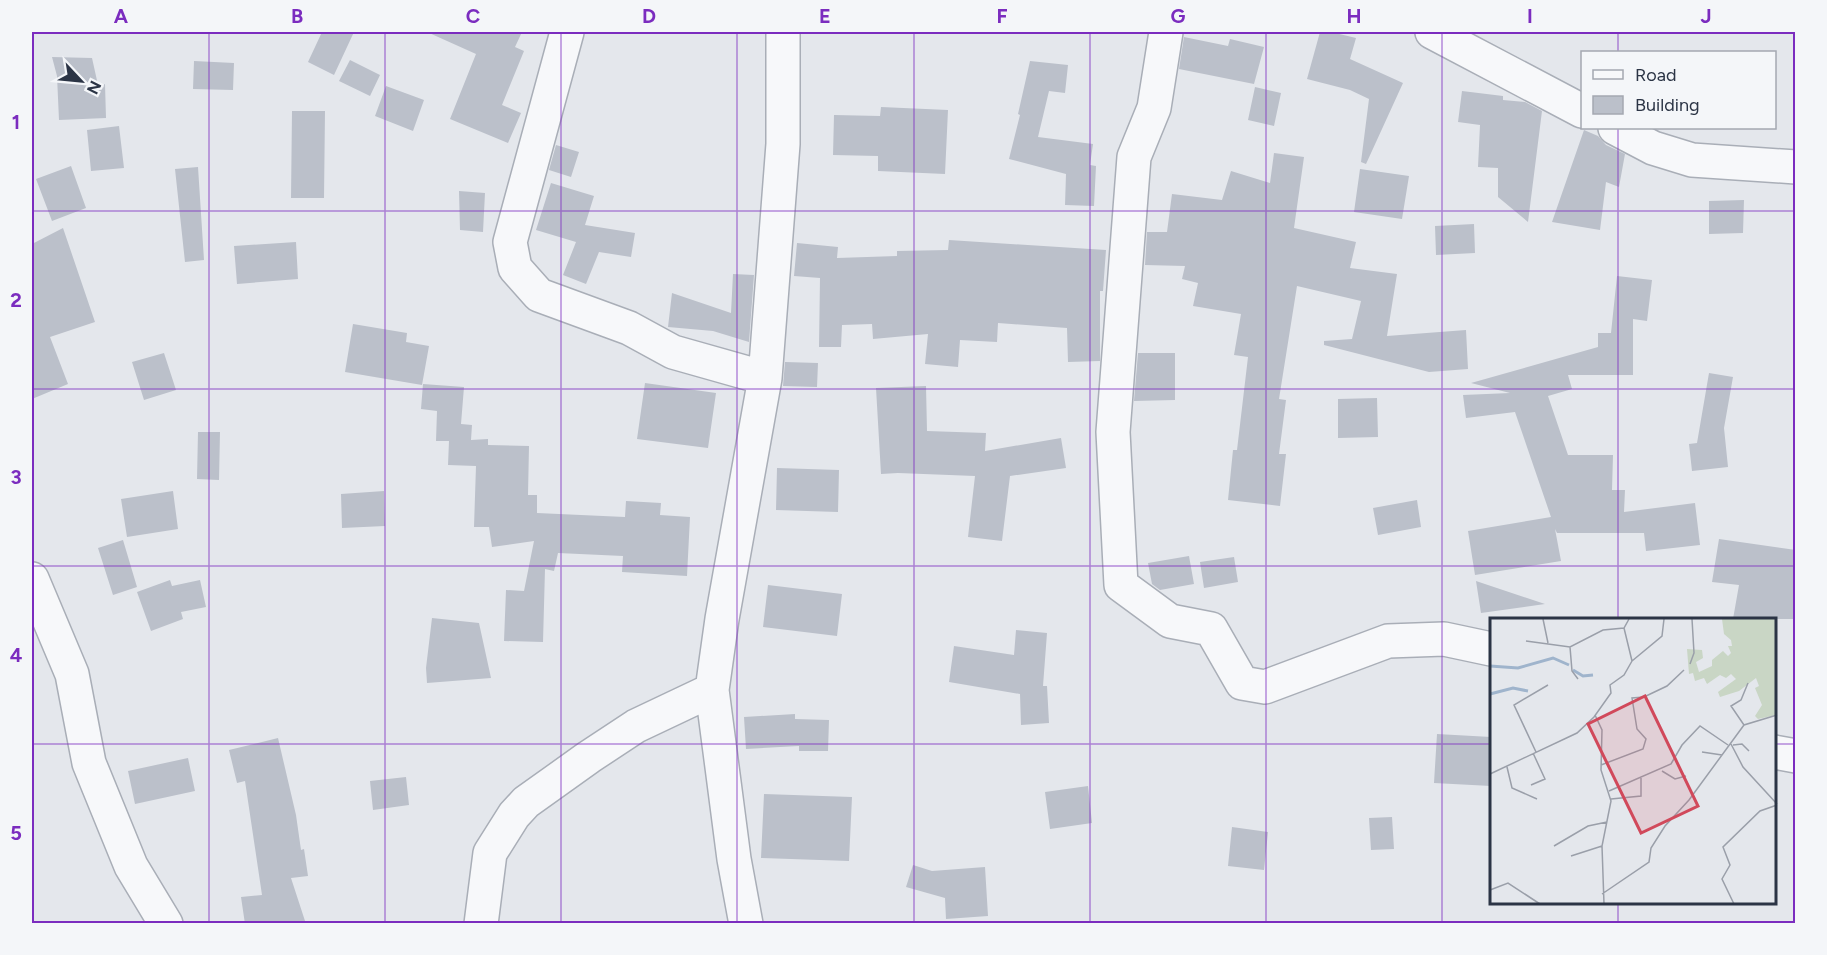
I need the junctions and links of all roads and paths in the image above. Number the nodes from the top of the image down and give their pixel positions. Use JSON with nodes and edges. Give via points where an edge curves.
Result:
{"nodes":[{"id":1,"x":567,"y":32,"type":"edge"},
{"id":2,"x":783,"y":32,"type":"edge"},
{"id":3,"x":1166,"y":32,"type":"edge"},
{"id":4,"x":1432,"y":32,"type":"edge"},
{"id":5,"x":1581,"y":110,"type":"edge"},
{"id":6,"x":1617,"y":129,"type":"edge"},
{"id":7,"x":1796,"y":167,"type":"edge"},
{"id":8,"x":765,"y":378,"type":"junction"},
{"id":9,"x":32,"y":579,"type":"edge"},
{"id":10,"x":1490,"y":649,"type":"edge"},
{"id":11,"x":712,"y":690,"type":"junction"},
{"id":12,"x":1776,"y":752,"type":"edge"},
{"id":13,"x":1796,"y":756,"type":"edge"},
{"id":14,"x":166,"y":924,"type":"edge"},
{"id":15,"x":482,"y":924,"type":"edge"},
{"id":16,"x":746,"y":924,"type":"edge"}],
"edges":[{"from":1,"to":8,"type":"street","via":[[510,242],[515,268],[539,295],[628,328],[673,352]]},
{"from":2,"to":8,"type":"street","via":[[783,144]]},
{"from":3,"to":10,"type":"street","via":[[1154,108],[1134,157],[1113,432],[1121,585],[1170,621],[1211,629],[1242,683],[1265,687],[1388,641],[1444,639]]},
{"from":4,"to":5,"type":"street"},
{"from":6,"to":7,"type":"street","via":[[1653,148],[1692,160]]},
{"from":8,"to":11,"type":"street"},
{"from":9,"to":14,"type":"street","via":[[72,674],[89,763],[131,866]]},
{"from":11,"to":15,"type":"street","via":[[636,726],[526,802],[490,853]]},
{"from":11,"to":16,"type":"street"},
{"from":12,"to":13,"type":"street"}]}
